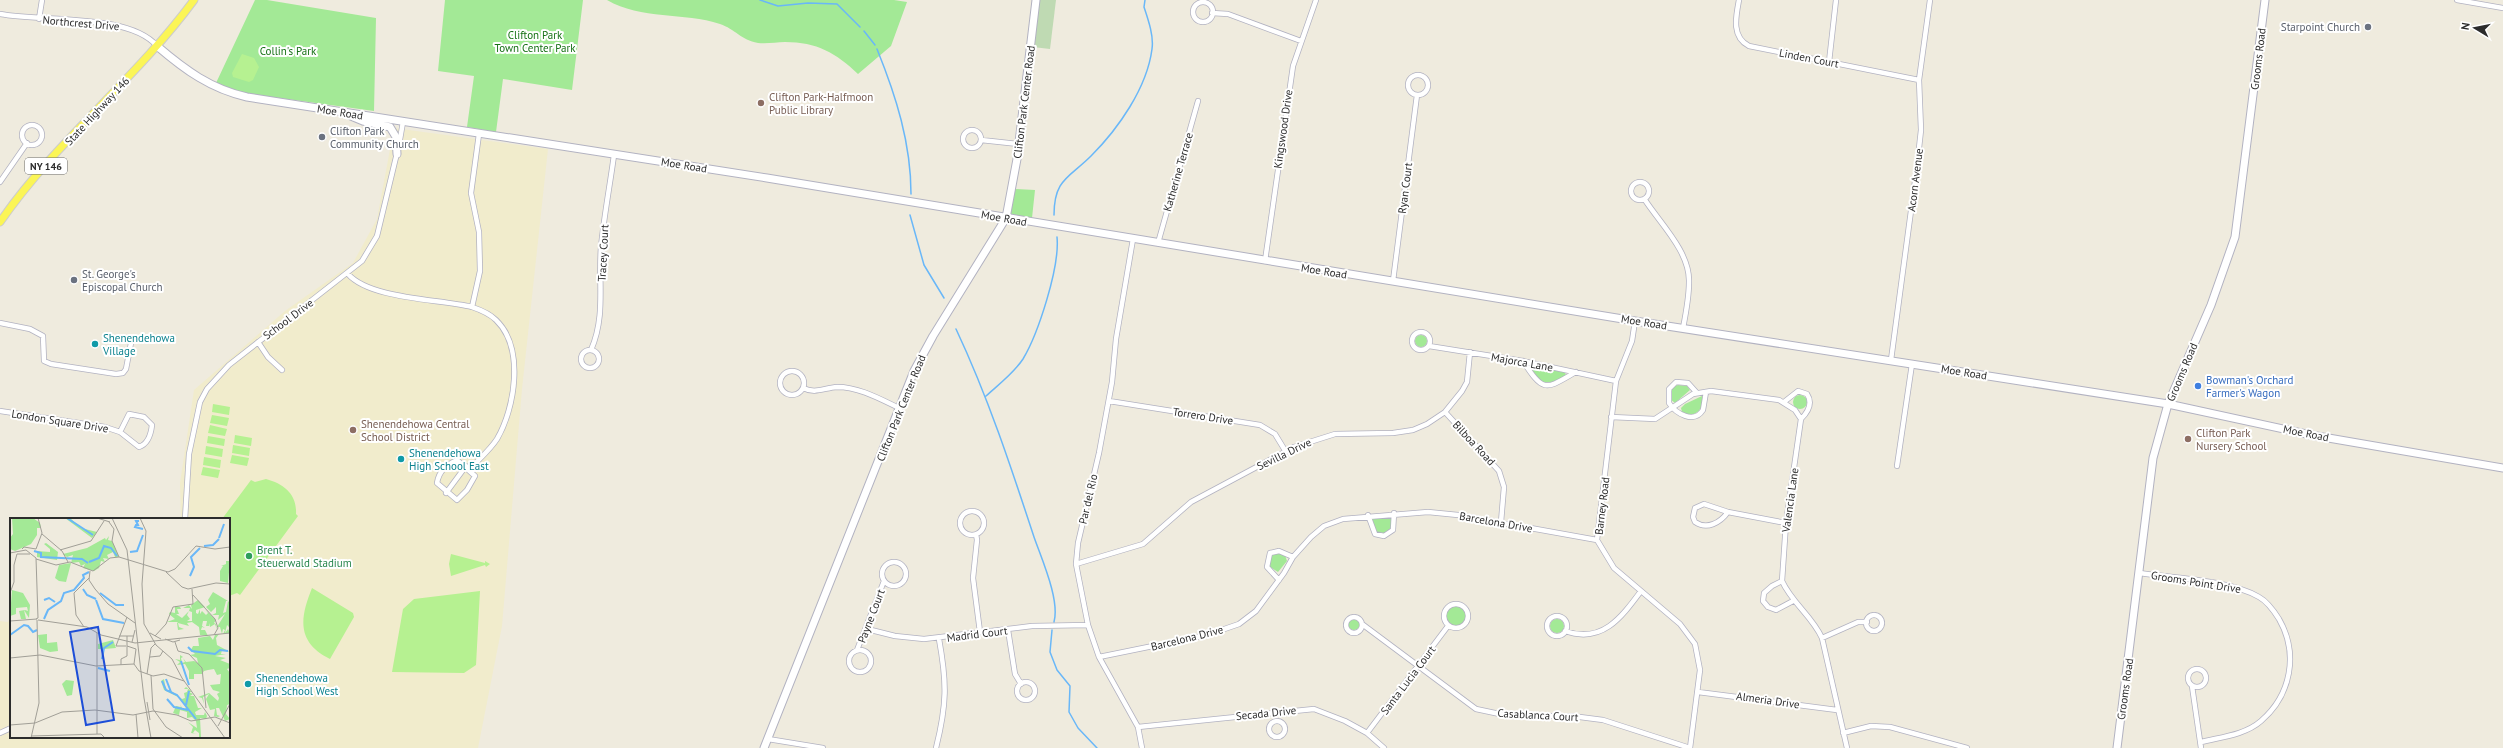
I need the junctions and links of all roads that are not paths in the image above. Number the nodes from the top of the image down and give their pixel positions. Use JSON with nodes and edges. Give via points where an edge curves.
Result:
{"nodes":[{"id":1,"x":42,"y":0,"type":"edge"},
{"id":2,"x":194,"y":0,"type":"edge"},
{"id":3,"x":1036,"y":0,"type":"edge"},
{"id":4,"x":1316,"y":0,"type":"edge"},
{"id":5,"x":1739,"y":0,"type":"edge"},
{"id":6,"x":1836,"y":0,"type":"edge"},
{"id":7,"x":1930,"y":0,"type":"edge"},
{"id":8,"x":2265,"y":0,"type":"edge"},
{"id":9,"x":2457,"y":0,"type":"edge"},
{"id":10,"x":2485,"y":2,"type":"edge"},
{"id":11,"x":2503,"y":8,"type":"edge"},
{"id":12,"x":1212,"y":13,"type":"junction"},
{"id":13,"x":0,"y":14,"type":"edge"},
{"id":14,"x":39,"y":19,"type":"junction"},
{"id":15,"x":1301,"y":41,"type":"junction"},
{"id":16,"x":157,"y":46,"type":"junction"},
{"id":17,"x":1829,"y":62,"type":"junction"},
{"id":18,"x":1919,"y":80,"type":"junction"},
{"id":19,"x":1417,"y":95,"type":"junction"},
{"id":20,"x":1198,"y":101,"type":"dead end"},
{"id":21,"x":344,"y":113,"type":"junction"},
{"id":22,"x":403,"y":122,"type":"junction"},
{"id":23,"x":479,"y":134,"type":"junction"},
{"id":24,"x":981,"y":140,"type":"dead end"},
{"id":25,"x":27,"y":143,"type":"junction"},
{"id":26,"x":1019,"y":144,"type":"junction"},
{"id":27,"x":397,"y":154,"type":"junction"},
{"id":28,"x":614,"y":155,"type":"junction"},
{"id":29,"x":0,"y":182,"type":"edge"},
{"id":30,"x":1644,"y":200,"type":"junction"},
{"id":31,"x":1,"y":218,"type":"edge"},
{"id":32,"x":1006,"y":218,"type":"junction"},
{"id":33,"x":1133,"y":239,"type":"junction"},
{"id":34,"x":1158,"y":243,"type":"junction"},
{"id":35,"x":1265,"y":261,"type":"junction"},
{"id":36,"x":348,"y":274,"type":"junction"},
{"id":37,"x":1393,"y":281,"type":"junction"},
{"id":38,"x":472,"y":307,"type":"junction"},
{"id":39,"x":1635,"y":321,"type":"junction"},
{"id":40,"x":0,"y":323,"type":"edge"},
{"id":41,"x":1683,"y":328,"type":"junction"},
{"id":42,"x":258,"y":342,"type":"junction"},
{"id":43,"x":131,"y":343,"type":"dead end"},
{"id":44,"x":1428,"y":346,"type":"dead end"},
{"id":45,"x":591,"y":350,"type":"junction"},
{"id":46,"x":1470,"y":352,"type":"junction"},
{"id":47,"x":1891,"y":360,"type":"junction"},
{"id":48,"x":1523,"y":362,"type":"junction"},
{"id":49,"x":1912,"y":364,"type":"junction"},
{"id":50,"x":282,"y":370,"type":"dead end"},
{"id":51,"x":1576,"y":372,"type":"junction"},
{"id":52,"x":1616,"y":381,"type":"junction"},
{"id":53,"x":802,"y":388,"type":"junction"},
{"id":54,"x":1706,"y":392,"type":"junction"},
{"id":55,"x":1697,"y":393,"type":"junction"},
{"id":56,"x":1109,"y":401,"type":"junction"},
{"id":57,"x":1784,"y":402,"type":"junction"},
{"id":58,"x":2168,"y":404,"type":"junction"},
{"id":59,"x":899,"y":408,"type":"junction"},
{"id":60,"x":1673,"y":408,"type":"junction"},
{"id":61,"x":0,"y":411,"type":"edge"},
{"id":62,"x":1445,"y":412,"type":"junction"},
{"id":63,"x":1611,"y":417,"type":"junction"},
{"id":64,"x":1800,"y":419,"type":"junction"},
{"id":65,"x":120,"y":432,"type":"junction"},
{"id":66,"x":1286,"y":452,"type":"junction"},
{"id":67,"x":1897,"y":466,"type":"dead end"},
{"id":68,"x":468,"y":467,"type":"junction"},
{"id":69,"x":2503,"y":468,"type":"edge"},
{"id":70,"x":446,"y":493,"type":"junction"},
{"id":71,"x":1728,"y":512,"type":"junction"},
{"id":72,"x":1394,"y":513,"type":"junction"},
{"id":73,"x":1368,"y":515,"type":"junction"},
{"id":74,"x":185,"y":518,"type":"edge"},
{"id":75,"x":1501,"y":522,"type":"junction"},
{"id":76,"x":1786,"y":523,"type":"junction"},
{"id":77,"x":976,"y":534,"type":"junction"},
{"id":78,"x":1597,"y":540,"type":"junction"},
{"id":79,"x":1293,"y":557,"type":"junction"},
{"id":80,"x":1076,"y":564,"type":"junction"},
{"id":81,"x":2140,"y":573,"type":"junction"},
{"id":82,"x":1279,"y":580,"type":"junction"},
{"id":83,"x":884,"y":581,"type":"junction"},
{"id":84,"x":1782,"y":581,"type":"junction"},
{"id":85,"x":1641,"y":591,"type":"junction"},
{"id":86,"x":1793,"y":601,"type":"junction"},
{"id":87,"x":1867,"y":622,"type":"dead end"},
{"id":88,"x":1362,"y":624,"type":"dead end"},
{"id":89,"x":1088,"y":625,"type":"junction"},
{"id":90,"x":1448,"y":626,"type":"junction"},
{"id":91,"x":867,"y":629,"type":"junction"},
{"id":92,"x":1008,"y":630,"type":"junction"},
{"id":93,"x":1565,"y":631,"type":"junction"},
{"id":94,"x":980,"y":632,"type":"junction"},
{"id":95,"x":1822,"y":638,"type":"junction"},
{"id":96,"x":939,"y":639,"type":"junction"},
{"id":97,"x":857,"y":650,"type":"junction"},
{"id":98,"x":1099,"y":656,"type":"junction"},
{"id":99,"x":1418,"y":666,"type":"junction"},
{"id":100,"x":1021,"y":684,"type":"junction"},
{"id":101,"x":2192,"y":686,"type":"junction"},
{"id":102,"x":1698,"y":692,"type":"junction"},
{"id":103,"x":1837,"y":710,"type":"junction"},
{"id":104,"x":1276,"y":711,"type":"junction"},
{"id":105,"x":1278,"y":721,"type":"dead end"},
{"id":106,"x":1138,"y":727,"type":"junction"},
{"id":107,"x":10,"y":728,"type":"edge"},
{"id":108,"x":0,"y":733,"type":"edge"},
{"id":109,"x":1367,"y":733,"type":"junction"},
{"id":110,"x":1843,"y":733,"type":"junction"},
{"id":111,"x":768,"y":739,"type":"junction"},
{"id":112,"x":2201,"y":742,"type":"junction"},
{"id":113,"x":764,"y":748,"type":"edge"},
{"id":114,"x":823,"y":748,"type":"edge"},
{"id":115,"x":936,"y":748,"type":"edge"},
{"id":116,"x":1142,"y":748,"type":"edge"},
{"id":117,"x":1384,"y":748,"type":"edge"},
{"id":118,"x":1690,"y":748,"type":"edge"},
{"id":119,"x":1847,"y":748,"type":"edge"},
{"id":120,"x":1967,"y":748,"type":"edge"},
{"id":121,"x":2116,"y":748,"type":"edge"},
{"id":122,"x":2201,"y":748,"type":"edge"}],
"edges":[{"from":1,"to":14,"type":"street"},
{"from":2,"to":16,"type":"main road","name":"State Highway 146","number":"NY 146"},
{"from":3,"to":26,"type":"street","name":"Clifton Park Center Road"},
{"from":4,"to":15,"type":"street","name":"Kingswood Drive"},
{"from":5,"to":17,"type":"street","name":"Linden Court","via":[[1736,26],[1738,36],[1745,44]]},
{"from":6,"to":17,"type":"street"},
{"from":7,"to":18,"type":"street","name":"Acorn Avenue"},
{"from":8,"to":58,"type":"street","name":"Grooms Road","via":[[2235,237],[2211,305]]},
{"from":9,"to":10,"type":"street"},
{"from":10,"to":11,"type":"street"},
{"from":12,"to":12,"type":"street","via":[[1209,20],[1201,22],[1194,17],[1193,9],[1198,3],[1204,2],[1209,5]]},
{"from":12,"to":15,"type":"street","via":[[1228,14]]},
{"from":13,"to":14,"type":"street","name":"Northcrest Drive"},
{"from":14,"to":16,"type":"street","name":"Northcrest Drive","via":[[107,23],[142,34]]},
{"from":15,"to":35,"type":"street","name":"Kingswood Drive","via":[[1289,87]]},
{"from":16,"to":21,"type":"street","name":"Moe Road","via":[[189,73],[231,94]]},
{"from":16,"to":31,"type":"main road","name":"State Highway 146","number":"NY 146"},
{"from":17,"to":18,"type":"street","name":"Linden Court"},
{"from":18,"to":47,"type":"street","name":"Acorn Avenue","via":[[1920,137]]},
{"from":19,"to":19,"type":"street","name":"Ryan Court","via":[[1426,92],[1428,88],[1426,79],[1418,75],[1410,80],[1408,85]]},
{"from":19,"to":37,"type":"street","name":"Ryan Court"},
{"from":20,"to":34,"type":"street","name":"Katherine Terrace"},
{"from":21,"to":22,"type":"street","name":"Moe Road"},
{"from":21,"to":27,"type":"street","via":[[363,122],[390,127],[396,137]]},
{"from":22,"to":23,"type":"street","name":"Moe Road"},
{"from":22,"to":27,"type":"street","name":"School Drive"},
{"from":23,"to":28,"type":"street","name":"Moe Road"},
{"from":23,"to":38,"type":"street","via":[[471,194],[479,232],[480,271]]},
{"from":24,"to":26,"type":"street"},
{"from":25,"to":25,"type":"street","via":[[36,144],[40,140],[41,132],[37,127],[31,125],[25,128],[23,138]]},
{"from":25,"to":29,"type":"street"},
{"from":26,"to":32,"type":"street","name":"Clifton Park Center Road"},
{"from":27,"to":36,"type":"street","name":"School Drive","via":[[374,244],[362,261]]},
{"from":28,"to":32,"type":"street","name":"Moe Road"},
{"from":28,"to":45,"type":"street","name":"Tracey Court","via":[[601,248],[599,329]]},
{"from":30,"to":30,"type":"street","via":[[1639,201],[1632,196],[1631,188],[1635,183],[1641,182],[1648,187],[1649,195]]},
{"from":30,"to":41,"type":"street","via":[[1675,243],[1686,266],[1689,282]]},
{"from":32,"to":33,"type":"street","name":"Moe Road"},
{"from":32,"to":59,"type":"street","name":"Clifton Park Center Road","via":[[933,336],[914,371]]},
{"from":33,"to":34,"type":"street","name":"Moe Road"},
{"from":33,"to":56,"type":"street","name":"Par del Rio"},
{"from":34,"to":35,"type":"street","name":"Moe Road"},
{"from":35,"to":37,"type":"street","name":"Moe Road"},
{"from":36,"to":38,"type":"street","via":[[361,286]]},
{"from":36,"to":42,"type":"street","name":"School Drive"},
{"from":37,"to":39,"type":"street","name":"Moe Road"},
{"from":38,"to":68,"type":"street","via":[[485,312],[503,329],[512,348],[514,366],[507,415],[496,440]]},
{"from":39,"to":41,"type":"street","name":"Moe Road"},
{"from":39,"to":52,"type":"street","name":"Barney Road","via":[[1632,341]]},
{"from":40,"to":43,"type":"street","via":[[30,329],[43,336],[44,361],[116,374],[123,373],[126,369]]},
{"from":41,"to":47,"type":"street","name":"Moe Road"},
{"from":42,"to":50,"type":"street","via":[[268,357]]},
{"from":42,"to":74,"type":"street","name":"School Drive","via":[[218,375],[200,402],[189,454]]},
{"from":44,"to":46,"type":"street","name":"Majorca Lane"},
{"from":45,"to":45,"type":"street","name":"Tracey Court","via":[[596,353],[599,360],[589,369],[580,358],[583,353]]},
{"from":46,"to":48,"type":"street","name":"Majorca Lane"},
{"from":46,"to":62,"type":"street","name":"Sevilla Drive","via":[[1467,382]]},
{"from":47,"to":49,"type":"street","name":"Moe Road"},
{"from":48,"to":51,"type":"street","name":"Majorca Lane"},
{"from":48,"to":51,"type":"street","via":[[1536,380],[1548,386],[1558,384]]},
{"from":49,"to":58,"type":"street","name":"Moe Road"},
{"from":49,"to":67,"type":"street"},
{"from":51,"to":52,"type":"street","name":"Majorca Lane"},
{"from":52,"to":63,"type":"street","name":"Barney Road"},
{"from":53,"to":53,"type":"street","via":[[796,394],[788,394],[782,388],[782,378],[788,372],[799,373],[804,380]]},
{"from":53,"to":59,"type":"street","via":[[812,391],[836,387],[859,391]]},
{"from":54,"to":55,"type":"street"},
{"from":54,"to":57,"type":"street"},
{"from":54,"to":60,"type":"street","via":[[1703,410],[1696,416],[1686,416]]},
{"from":55,"to":60,"type":"street"},
{"from":55,"to":60,"type":"street","via":[[1688,383],[1672,384],[1668,396]]},
{"from":56,"to":66,"type":"street","name":"Torrero Drive","via":[[1260,425],[1275,434]]},
{"from":56,"to":80,"type":"street","name":"Par del Rio","via":[[1078,543]]},
{"from":57,"to":64,"type":"street","via":[[1795,410]]},
{"from":57,"to":64,"type":"street","name":"Valencia Lane","via":[[1798,392],[1806,394],[1810,404],[1808,411]]},
{"from":58,"to":69,"type":"street","name":"Moe Road","via":[[2311,435]]},
{"from":58,"to":81,"type":"street","name":"Grooms Road","via":[[2153,458]]},
{"from":59,"to":111,"type":"street","name":"Clifton Park Center Road"},
{"from":60,"to":63,"type":"street","via":[[1655,419]]},
{"from":61,"to":65,"type":"street","name":"London Square Drive","via":[[105,427]]},
{"from":62,"to":66,"type":"street","name":"Sevilla Drive","via":[[1413,430],[1335,434]]},
{"from":62,"to":75,"type":"street","name":"Bilboa Road","via":[[1499,471],[1505,493]]},
{"from":63,"to":78,"type":"street","name":"Barney Road"},
{"from":64,"to":76,"type":"street","name":"Valencia Lane"},
{"from":65,"to":65,"type":"street","name":"London Square Drive","via":[[129,414],[144,417],[152,425],[149,438],[141,447],[136,446]]},
{"from":66,"to":80,"type":"street","name":"Sevilla Drive","via":[[1191,502],[1142,544]]},
{"from":68,"to":70,"type":"street"},
{"from":68,"to":70,"type":"street","via":[[475,476],[467,490],[458,500]]},
{"from":68,"to":70,"type":"street","via":[[457,460],[446,465],[436,483]]},
{"from":71,"to":71,"type":"street","via":[[1700,504],[1695,508],[1693,517],[1699,525],[1707,526],[1721,520]]},
{"from":71,"to":76,"type":"street"},
{"from":72,"to":73,"type":"street","name":"Barcelona Drive"},
{"from":72,"to":73,"type":"street","via":[[1393,530],[1384,536],[1375,534]]},
{"from":72,"to":75,"type":"street","name":"Barcelona Drive","via":[[1450,514]]},
{"from":73,"to":79,"type":"street","name":"Barcelona Drive","via":[[1342,519],[1324,526]]},
{"from":75,"to":78,"type":"street","name":"Barcelona Drive"},
{"from":76,"to":84,"type":"street","name":"Valencia Lane"},
{"from":77,"to":77,"type":"street","via":[[967,534],[961,528],[962,517],[968,512],[979,514],[983,521],[982,529]]},
{"from":77,"to":94,"type":"street","via":[[974,595]]},
{"from":78,"to":85,"type":"street","name":"Barney Road","via":[[1606,559]]},
{"from":79,"to":82,"type":"street","name":"Barcelona Drive"},
{"from":79,"to":82,"type":"street","via":[[1279,551],[1270,553],[1267,566]]},
{"from":80,"to":89,"type":"street","name":"Par del Rio"},
{"from":81,"to":112,"type":"street","name":"Grooms Point Drive","via":[[2247,590],[2270,606],[2286,635],[2290,660],[2289,673],[2287,685],[2276,705],[2260,722],[2243,732]]},
{"from":81,"to":121,"type":"street","name":"Grooms Road"},
{"from":82,"to":98,"type":"street","name":"Barcelona Drive","via":[[1256,611],[1239,624],[1199,637]]},
{"from":83,"to":83,"type":"street","name":"Payne Court","via":[[894,586],[902,583],[906,575],[903,567],[896,562],[888,563],[882,570]]},
{"from":83,"to":91,"type":"street","name":"Payne Court"},
{"from":84,"to":86,"type":"street"},
{"from":84,"to":86,"type":"street","via":[[1764,593],[1763,601],[1768,607],[1776,610]]},
{"from":85,"to":93,"type":"street","via":[[1610,627],[1596,634],[1584,636]]},
{"from":85,"to":102,"type":"street","name":"Barney Road","via":[[1690,634],[1699,654]]},
{"from":86,"to":95,"type":"street","via":[[1813,622]]},
{"from":87,"to":95,"type":"street","via":[[1858,622]]},
{"from":88,"to":99,"type":"street","name":"Casablanca Court"},
{"from":89,"to":92,"type":"street","name":"Madrid Court","via":[[1032,626]]},
{"from":89,"to":98,"type":"street","name":"Par del Rio"},
{"from":90,"to":90,"type":"street","via":[[1444,619],[1446,608],[1453,604],[1463,606],[1469,615],[1466,623],[1456,628]]},
{"from":90,"to":99,"type":"street","name":"Santa Lucia Court"},
{"from":91,"to":96,"type":"street","name":"Madrid Court","via":[[905,638]]},
{"from":91,"to":97,"type":"street","name":"Payne Court"},
{"from":92,"to":94,"type":"street","name":"Madrid Court"},
{"from":92,"to":100,"type":"street","via":[[1015,674]]},
{"from":93,"to":93,"type":"street","via":[[1558,636],[1553,635],[1547,629],[1548,620],[1561,616],[1566,622]]},
{"from":94,"to":96,"type":"street","name":"Madrid Court"},
{"from":95,"to":103,"type":"street","via":[[1827,652]]},
{"from":96,"to":115,"type":"street","via":[[946,695]]},
{"from":97,"to":97,"type":"street","name":"Payne Court","via":[[850,655],[848,663],[853,670],[861,672],[869,668],[870,659],[866,652]]},
{"from":98,"to":106,"type":"street","name":"Par del Rio"},
{"from":99,"to":109,"type":"street","name":"Santa Lucia Court"},
{"from":99,"to":118,"type":"street","name":"Casablanca Court","via":[[1466,702],[1484,712],[1509,716],[1572,716],[1603,720]]},
{"from":100,"to":100,"type":"street","via":[[1017,692],[1019,698],[1024,701],[1033,698],[1036,690],[1034,685],[1026,682]]},
{"from":101,"to":101,"type":"street","via":[[2189,682],[2189,673],[2194,669],[2202,670],[2207,677],[2205,683],[2198,687]]},
{"from":101,"to":112,"type":"street"},
{"from":102,"to":103,"type":"street","name":"Almeria Drive"},
{"from":102,"to":118,"type":"street","name":"Barney Road"},
{"from":103,"to":110,"type":"street"},
{"from":104,"to":105,"type":"street"},
{"from":104,"to":106,"type":"street","name":"Secada Drive"},
{"from":104,"to":109,"type":"street","name":"Secada Drive","via":[[1324,711]]},
{"from":106,"to":116,"type":"street","name":"Par del Rio"},
{"from":107,"to":108,"type":"street"},
{"from":109,"to":117,"type":"street","name":"Secada Drive"},
{"from":110,"to":119,"type":"street"},
{"from":110,"to":120,"type":"street","via":[[1871,726],[1890,727]]},
{"from":111,"to":113,"type":"street","name":"Clifton Park Center Road"},
{"from":111,"to":114,"type":"street"},
{"from":112,"to":122,"type":"street"}]}
